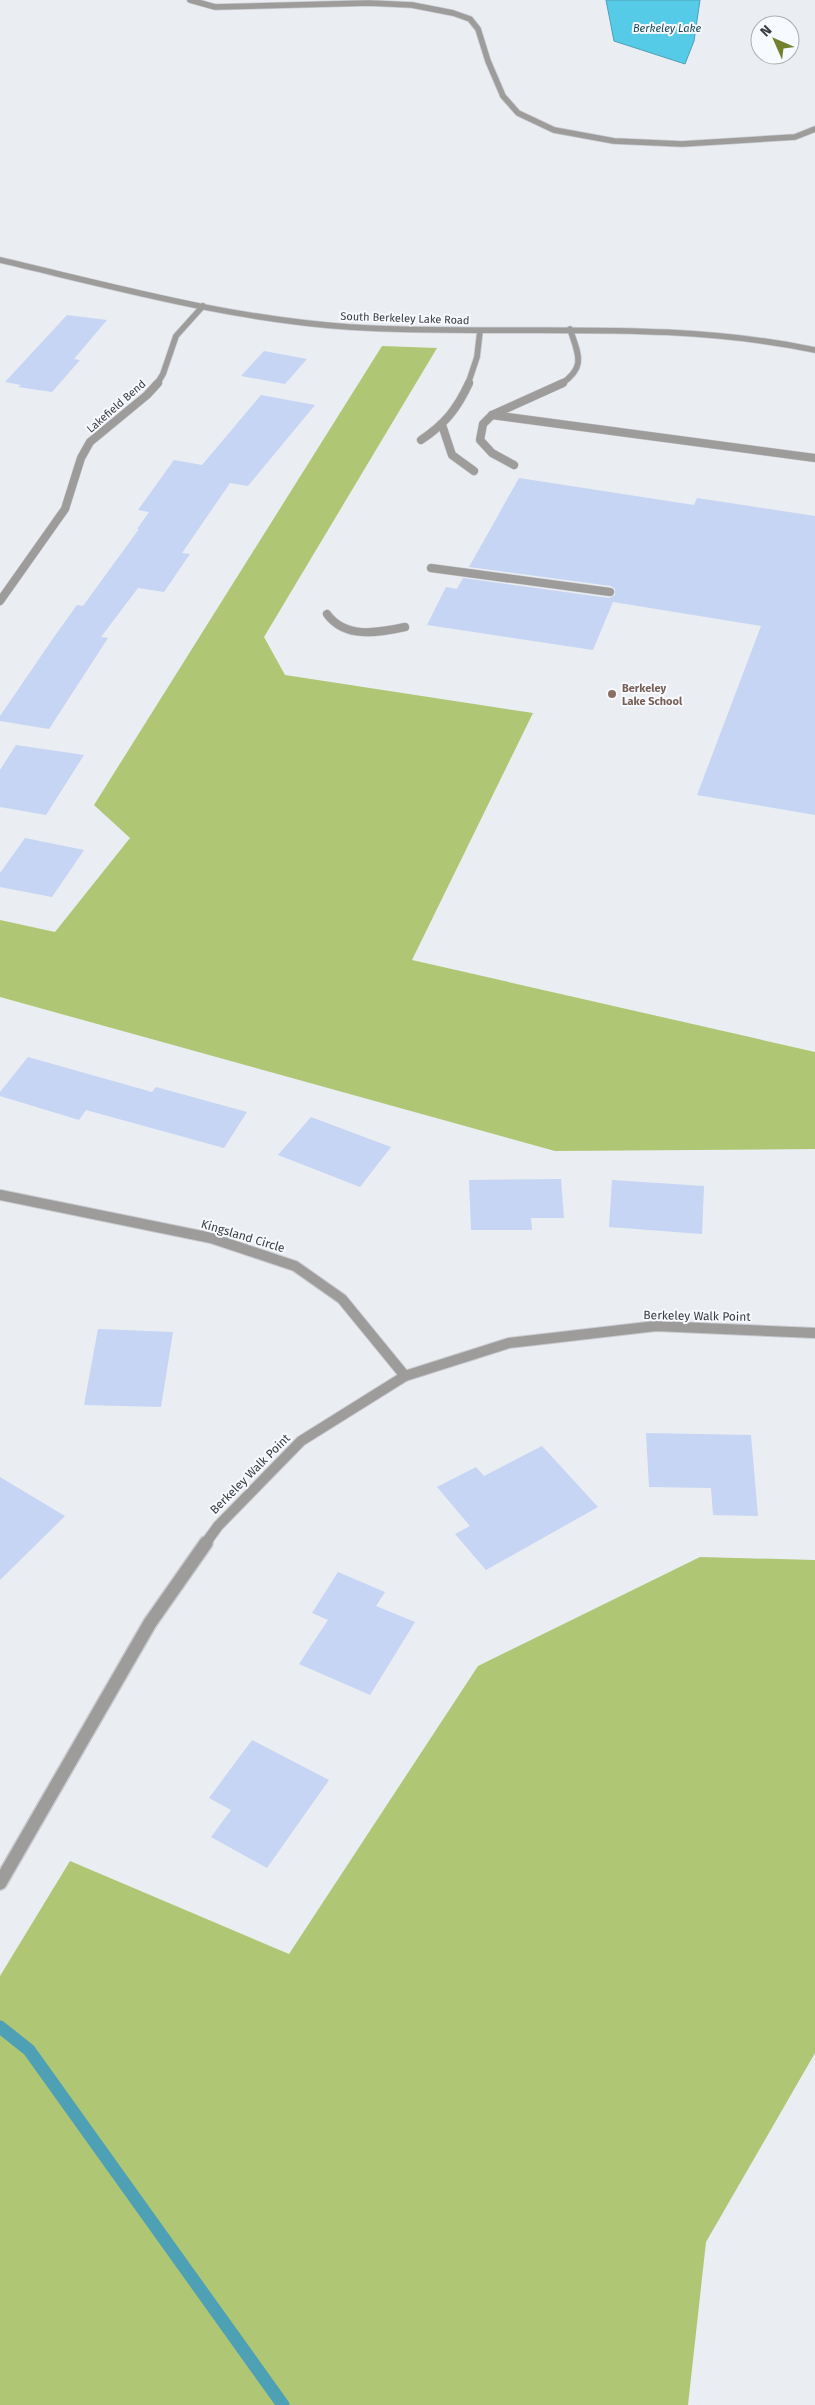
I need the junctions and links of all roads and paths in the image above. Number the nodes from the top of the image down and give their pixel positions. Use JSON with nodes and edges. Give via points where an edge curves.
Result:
{"nodes":[{"id":1,"x":190,"y":0,"type":"edge"},
{"id":2,"x":815,"y":130,"type":"edge"},
{"id":3,"x":0,"y":260,"type":"edge"},
{"id":4,"x":203,"y":306,"type":"junction"},
{"id":5,"x":570,"y":329,"type":"junction"},
{"id":6,"x":480,"y":331,"type":"junction"},
{"id":7,"x":815,"y":350,"type":"edge"},
{"id":8,"x":492,"y":415,"type":"junction"},
{"id":9,"x":442,"y":425,"type":"junction"},
{"id":10,"x":421,"y":440,"type":"dead end"},
{"id":11,"x":815,"y":458,"type":"edge"},
{"id":12,"x":514,"y":465,"type":"dead end"},
{"id":13,"x":474,"y":471,"type":"dead end"},
{"id":14,"x":431,"y":568,"type":"dead end"},
{"id":15,"x":610,"y":592,"type":"dead end"},
{"id":16,"x":0,"y":601,"type":"edge"},
{"id":17,"x":327,"y":614,"type":"dead end"},
{"id":18,"x":405,"y":627,"type":"dead end"},
{"id":19,"x":0,"y":1195,"type":"edge"},
{"id":20,"x":815,"y":1334,"type":"edge"},
{"id":21,"x":405,"y":1376,"type":"junction"},
{"id":22,"x":0,"y":1883,"type":"edge"}],
"edges":[{"from":1,"to":2,"type":"street","via":[[225,8],[370,3],[440,8],[470,19],[478,29],[503,96],[518,113],[554,130],[614,140],[682,144],[794,137]]},
{"from":3,"to":4,"type":"street","name":"South Berkeley Lake Road"},
{"from":4,"to":6,"type":"street","name":"South Berkeley Lake Road","via":[[281,320],[347,327]]},
{"from":4,"to":16,"type":"street","name":"Lakefield Bend","via":[[176,335],[158,382],[91,440],[83,451],[77,463],[72,496],[65,509]]},
{"from":5,"to":6,"type":"street","name":"South Berkeley Lake Road"},
{"from":5,"to":7,"type":"street","name":"South Berkeley Lake Road","via":[[733,336],[783,342]]},
{"from":5,"to":8,"type":"street","via":[[578,369],[569,380]]},
{"from":6,"to":9,"type":"street","via":[[479,353],[472,378]]},
{"from":8,"to":11,"type":"street"},
{"from":8,"to":12,"type":"street","via":[[483,424],[480,440],[492,453]]},
{"from":9,"to":10,"type":"street"},
{"from":9,"to":13,"type":"street","via":[[452,454]]},
{"from":14,"to":15,"type":"street"},
{"from":17,"to":18,"type":"street","via":[[338,627],[358,631],[386,632]]},
{"from":19,"to":21,"type":"street","name":"Kingsland Circle","via":[[211,1238],[295,1266],[342,1299]]},
{"from":20,"to":21,"type":"street","name":"Berkeley Walk Point","via":[[656,1326],[509,1343]]},
{"from":21,"to":22,"type":"street","name":"Berkeley Walk Point","via":[[301,1441],[218,1526],[150,1624]]}]}
